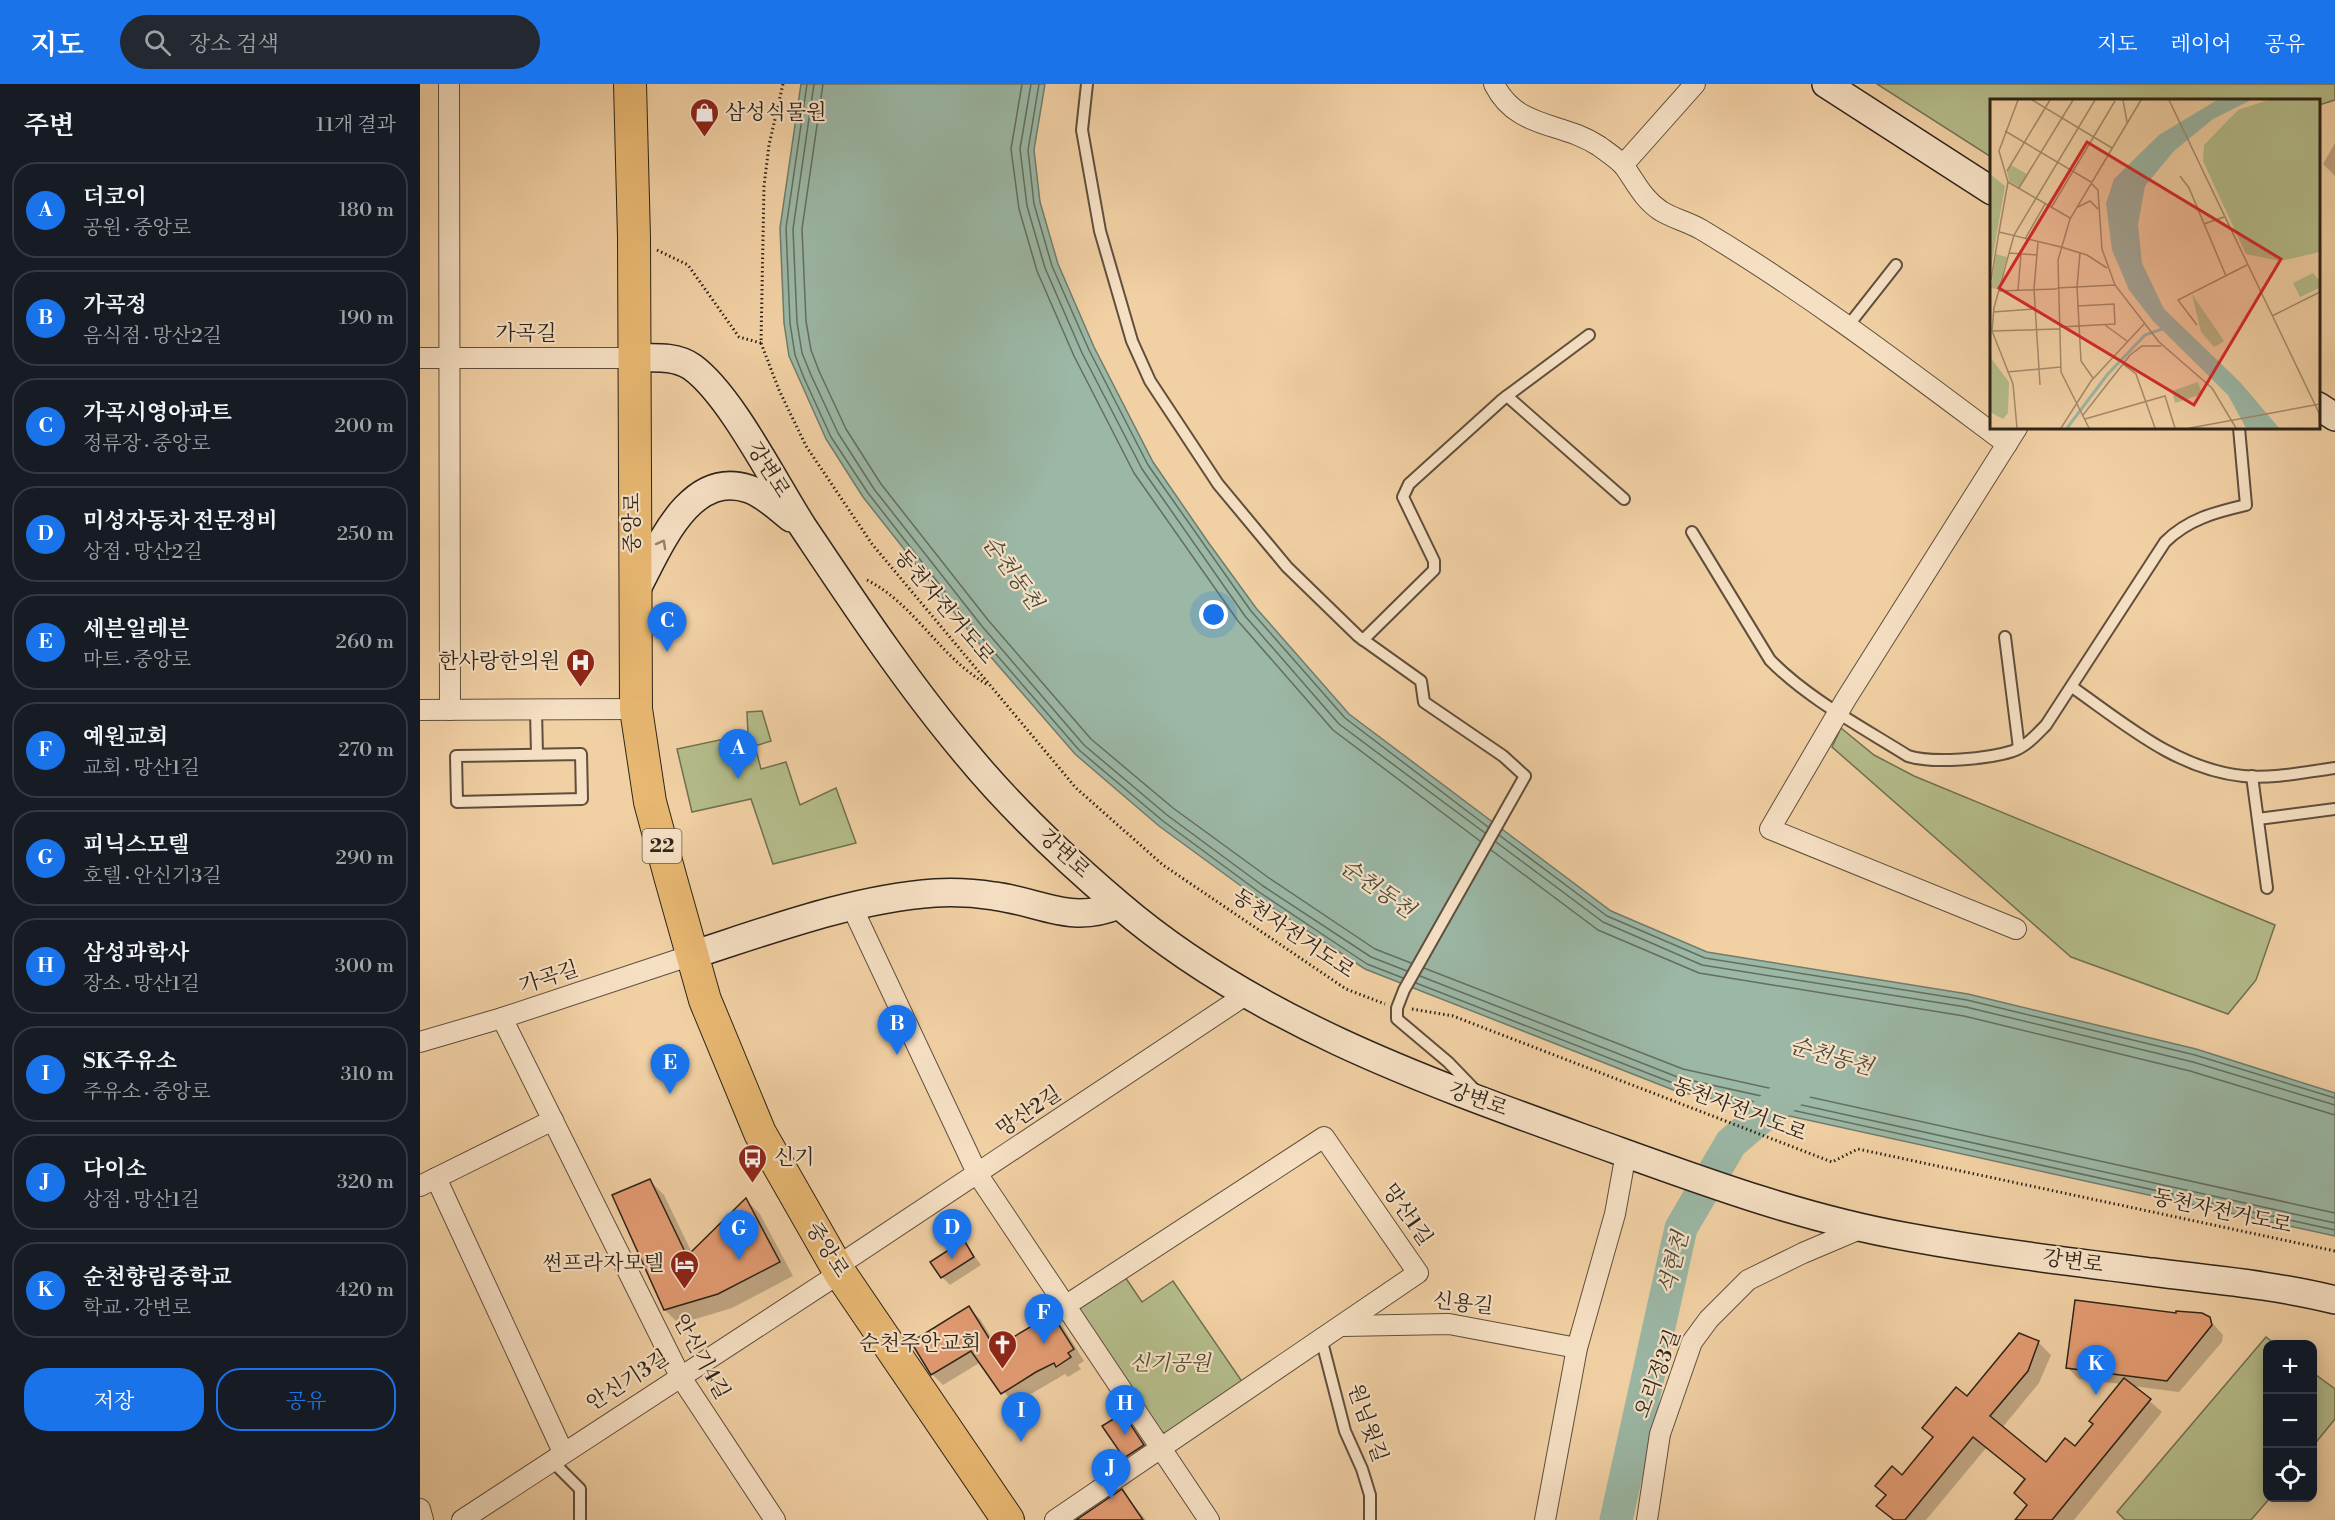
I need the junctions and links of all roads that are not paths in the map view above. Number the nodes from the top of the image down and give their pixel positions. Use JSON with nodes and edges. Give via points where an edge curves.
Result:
{"nodes":[{"id":1,"x":449,"y":84,"type":"edge"},
{"id":2,"x":630,"y":84,"type":"edge"},
{"id":3,"x":1087,"y":84,"type":"edge"},
{"id":4,"x":1494,"y":84,"type":"edge"},
{"id":5,"x":1695,"y":84,"type":"edge"},
{"id":6,"x":1826,"y":84,"type":"edge"},
{"id":7,"x":1623,"y":165,"type":"junction"},
{"id":8,"x":1990,"y":190,"type":"edge"},
{"id":9,"x":1896,"y":265,"type":"dead end"},
{"id":10,"x":1848,"y":326,"type":"junction"},
{"id":11,"x":1589,"y":335,"type":"dead end"},
{"id":12,"x":420,"y":358,"type":"edge"},
{"id":13,"x":450,"y":358,"type":"junction"},
{"id":14,"x":632,"y":358,"type":"junction"},
{"id":15,"x":1507,"y":396,"type":"junction"},
{"id":16,"x":2320,"y":407,"type":"edge"},
{"id":17,"x":2335,"y":417,"type":"edge"},
{"id":18,"x":1990,"y":421,"type":"edge"},
{"id":19,"x":2239,"y":429,"type":"edge"},
{"id":20,"x":2012,"y":436,"type":"edge"},
{"id":21,"x":1624,"y":499,"type":"dead end"},
{"id":22,"x":802,"y":526,"type":"junction"},
{"id":23,"x":1692,"y":532,"type":"dead end"},
{"id":24,"x":634,"y":595,"type":"junction"},
{"id":25,"x":2005,"y":637,"type":"dead end"},
{"id":26,"x":1364,"y":640,"type":"junction"},
{"id":27,"x":2072,"y":687,"type":"junction"},
{"id":28,"x":636,"y":709,"type":"junction"},
{"id":29,"x":420,"y":710,"type":"edge"},
{"id":30,"x":450,"y":710,"type":"junction"},
{"id":31,"x":536,"y":711,"type":"junction"},
{"id":32,"x":1838,"y":712,"type":"junction"},
{"id":33,"x":2019,"y":748,"type":"junction"},
{"id":34,"x":537,"y":754,"type":"junction"},
{"id":35,"x":2335,"y":768,"type":"edge"},
{"id":36,"x":2252,"y":776,"type":"junction"},
{"id":37,"x":2335,"y":809,"type":"edge"},
{"id":38,"x":2258,"y":819,"type":"junction"},
{"id":39,"x":2267,"y":888,"type":"dead end"},
{"id":40,"x":1118,"y":905,"type":"junction"},
{"id":41,"x":852,"y":908,"type":"junction"},
{"id":42,"x":2016,"y":929,"type":"dead end"},
{"id":43,"x":692,"y":955,"type":"junction"},
{"id":44,"x":1247,"y":994,"type":"junction"},
{"id":45,"x":502,"y":1018,"type":"junction"},
{"id":46,"x":420,"y":1042,"type":"edge"},
{"id":47,"x":1487,"y":1102,"type":"junction"},
{"id":48,"x":553,"y":1119,"type":"junction"},
{"id":49,"x":1626,"y":1154,"type":"junction"},
{"id":50,"x":978,"y":1175,"type":"junction"},
{"id":51,"x":428,"y":1182,"type":"edge"},
{"id":52,"x":1862,"y":1228,"type":"junction"},
{"id":53,"x":838,"y":1270,"type":"junction"},
{"id":54,"x":2335,"y":1300,"type":"edge"},
{"id":55,"x":1065,"y":1306,"type":"junction"},
{"id":56,"x":1343,"y":1326,"type":"junction"},
{"id":57,"x":1321,"y":1338,"type":"junction"},
{"id":58,"x":1577,"y":1348,"type":"junction"},
{"id":59,"x":680,"y":1376,"type":"junction"},
{"id":60,"x":1161,"y":1449,"type":"junction"},
{"id":61,"x":558,"y":1457,"type":"junction"},
{"id":62,"x":420,"y":1509,"type":"edge"},
{"id":63,"x":769,"y":1518,"type":"edge"},
{"id":64,"x":423,"y":1520,"type":"edge"},
{"id":65,"x":462,"y":1520,"type":"edge"},
{"id":66,"x":579,"y":1520,"type":"edge"},
{"id":67,"x":1008,"y":1520,"type":"edge"},
{"id":68,"x":1055,"y":1520,"type":"edge"},
{"id":69,"x":1209,"y":1520,"type":"edge"},
{"id":70,"x":1370,"y":1520,"type":"edge"},
{"id":71,"x":1545,"y":1520,"type":"edge"},
{"id":72,"x":1647,"y":1520,"type":"edge"}],
"edges":[{"from":1,"to":13,"type":"street"},
{"from":2,"to":14,"type":"main road","name":"중앙로","number":"22"},
{"from":3,"to":26,"type":"lane","via":[[1082,130],[1098,221],[1132,341],[1150,381],[1218,484],[1287,567]]},
{"from":4,"to":7,"type":"street","via":[[1502,101],[1519,114],[1575,134]]},
{"from":5,"to":7,"type":"street"},
{"from":6,"to":8,"type":"main road"},
{"from":7,"to":10,"type":"street","via":[[1645,198],[1662,211],[1701,229]]},
{"from":9,"to":10,"type":"lane"},
{"from":10,"to":18,"type":"street"},
{"from":11,"to":15,"type":"lane"},
{"from":12,"to":13,"type":"street","name":"가곡길"},
{"from":13,"to":14,"type":"street","name":"가곡길"},
{"from":13,"to":30,"type":"street"},
{"from":14,"to":22,"type":"main road","name":"강변로","via":[[674,358],[708,382],[728,407]]},
{"from":14,"to":24,"type":"main road","name":"중앙로","number":"22"},
{"from":15,"to":21,"type":"lane"},
{"from":15,"to":26,"type":"lane","via":[[1409,484],[1402,497],[1434,561],[1434,570]]},
{"from":16,"to":17,"type":"main road"},
{"from":19,"to":27,"type":"lane","via":[[2246,506],[2197,519],[2179,528],[2165,542]]},
{"from":20,"to":32,"type":"street"},
{"from":24,"to":22,"type":"main road","one_way":true,"via":[[684,509],[703,493],[723,485],[751,490]]},
{"from":22,"to":40,"type":"main road","name":"강변로","via":[[966,754],[999,792]]},
{"from":23,"to":32,"type":"lane","via":[[1770,660]]},
{"from":24,"to":28,"type":"main road","name":"중앙로","number":"22"},
{"from":25,"to":33,"type":"lane"},
{"from":26,"to":47,"type":"lane","via":[[1421,681],[1424,702],[1503,756],[1525,776],[1397,1008],[1397,1019]]},
{"from":27,"to":33,"type":"lane","via":[[2046,725]]},
{"from":27,"to":36,"type":"lane","via":[[2181,759],[2208,770]]},
{"from":28,"to":31,"type":"street"},
{"from":28,"to":43,"type":"main road","name":"중앙로","number":"22","via":[[650,802]]},
{"from":29,"to":30,"type":"street"},
{"from":30,"to":31,"type":"street"},
{"from":31,"to":34,"type":"lane"},
{"from":32,"to":33,"type":"lane","via":[[1919,760],[1965,758]]},
{"from":32,"to":42,"type":"street","via":[[1770,829]]},
{"from":34,"to":34,"type":"lane","via":[[456,756],[457,802],[582,799],[581,754]]},
{"from":35,"to":36,"type":"lane"},
{"from":36,"to":38,"type":"lane"},
{"from":37,"to":38,"type":"lane"},
{"from":38,"to":39,"type":"lane"},
{"from":40,"to":41,"type":"main road","via":[[1090,914],[1075,914],[993,896],[938,893]]},
{"from":40,"to":44,"type":"main road","name":"강변로","via":[[1156,935]]},
{"from":41,"to":43,"type":"main road"},
{"from":41,"to":50,"type":"street"},
{"from":43,"to":45,"type":"street","name":"가곡길"},
{"from":43,"to":53,"type":"main road","name":"중앙로","number":"22","via":[[728,1060],[760,1133]]},
{"from":44,"to":47,"type":"main road","name":"강변로","via":[[1414,1077]]},
{"from":44,"to":50,"type":"street","name":"망산2길"},
{"from":45,"to":46,"type":"street","name":"가곡길"},
{"from":45,"to":48,"type":"street","name":"안신기4길"},
{"from":47,"to":49,"type":"main road","name":"강변로"},
{"from":48,"to":51,"type":"street"},
{"from":48,"to":59,"type":"street","name":"안신기4길"},
{"from":49,"to":52,"type":"main road","name":"강변로","via":[[1811,1216]]},
{"from":49,"to":58,"type":"street","via":[[1615,1214]]},
{"from":50,"to":53,"type":"street","name":"망산2길"},
{"from":50,"to":55,"type":"street"},
{"from":51,"to":61,"type":"street"},
{"from":52,"to":54,"type":"main road","name":"강변로","via":[[2054,1260],[2294,1290]]},
{"from":52,"to":72,"type":"street","name":"오리정3길","via":[[1749,1280],[1709,1318],[1692,1342],[1660,1434]]},
{"from":53,"to":59,"type":"street","name":"안신기3길"},
{"from":53,"to":67,"type":"main road","name":"중앙로","number":"22"},
{"from":55,"to":56,"type":"street","name":"망산1길","via":[[1324,1137],[1418,1273]]},
{"from":55,"to":60,"type":"street"},
{"from":56,"to":57,"type":"street","name":"망산1길"},
{"from":56,"to":58,"type":"street","name":"신용길","via":[[1449,1324]]},
{"from":57,"to":60,"type":"street","name":"망산1길"},
{"from":57,"to":70,"type":"lane","name":"원님윗길","via":[[1345,1431],[1370,1495]]},
{"from":58,"to":71,"type":"street"},
{"from":59,"to":61,"type":"street","name":"안신기3길"},
{"from":59,"to":63,"type":"street","name":"안신기4길"},
{"from":60,"to":68,"type":"street","name":"망산1길"},
{"from":60,"to":69,"type":"street"},
{"from":61,"to":65,"type":"street","name":"안신기3길"},
{"from":61,"to":66,"type":"lane","via":[[580,1489]]},
{"from":62,"to":64,"type":"street"}]}
